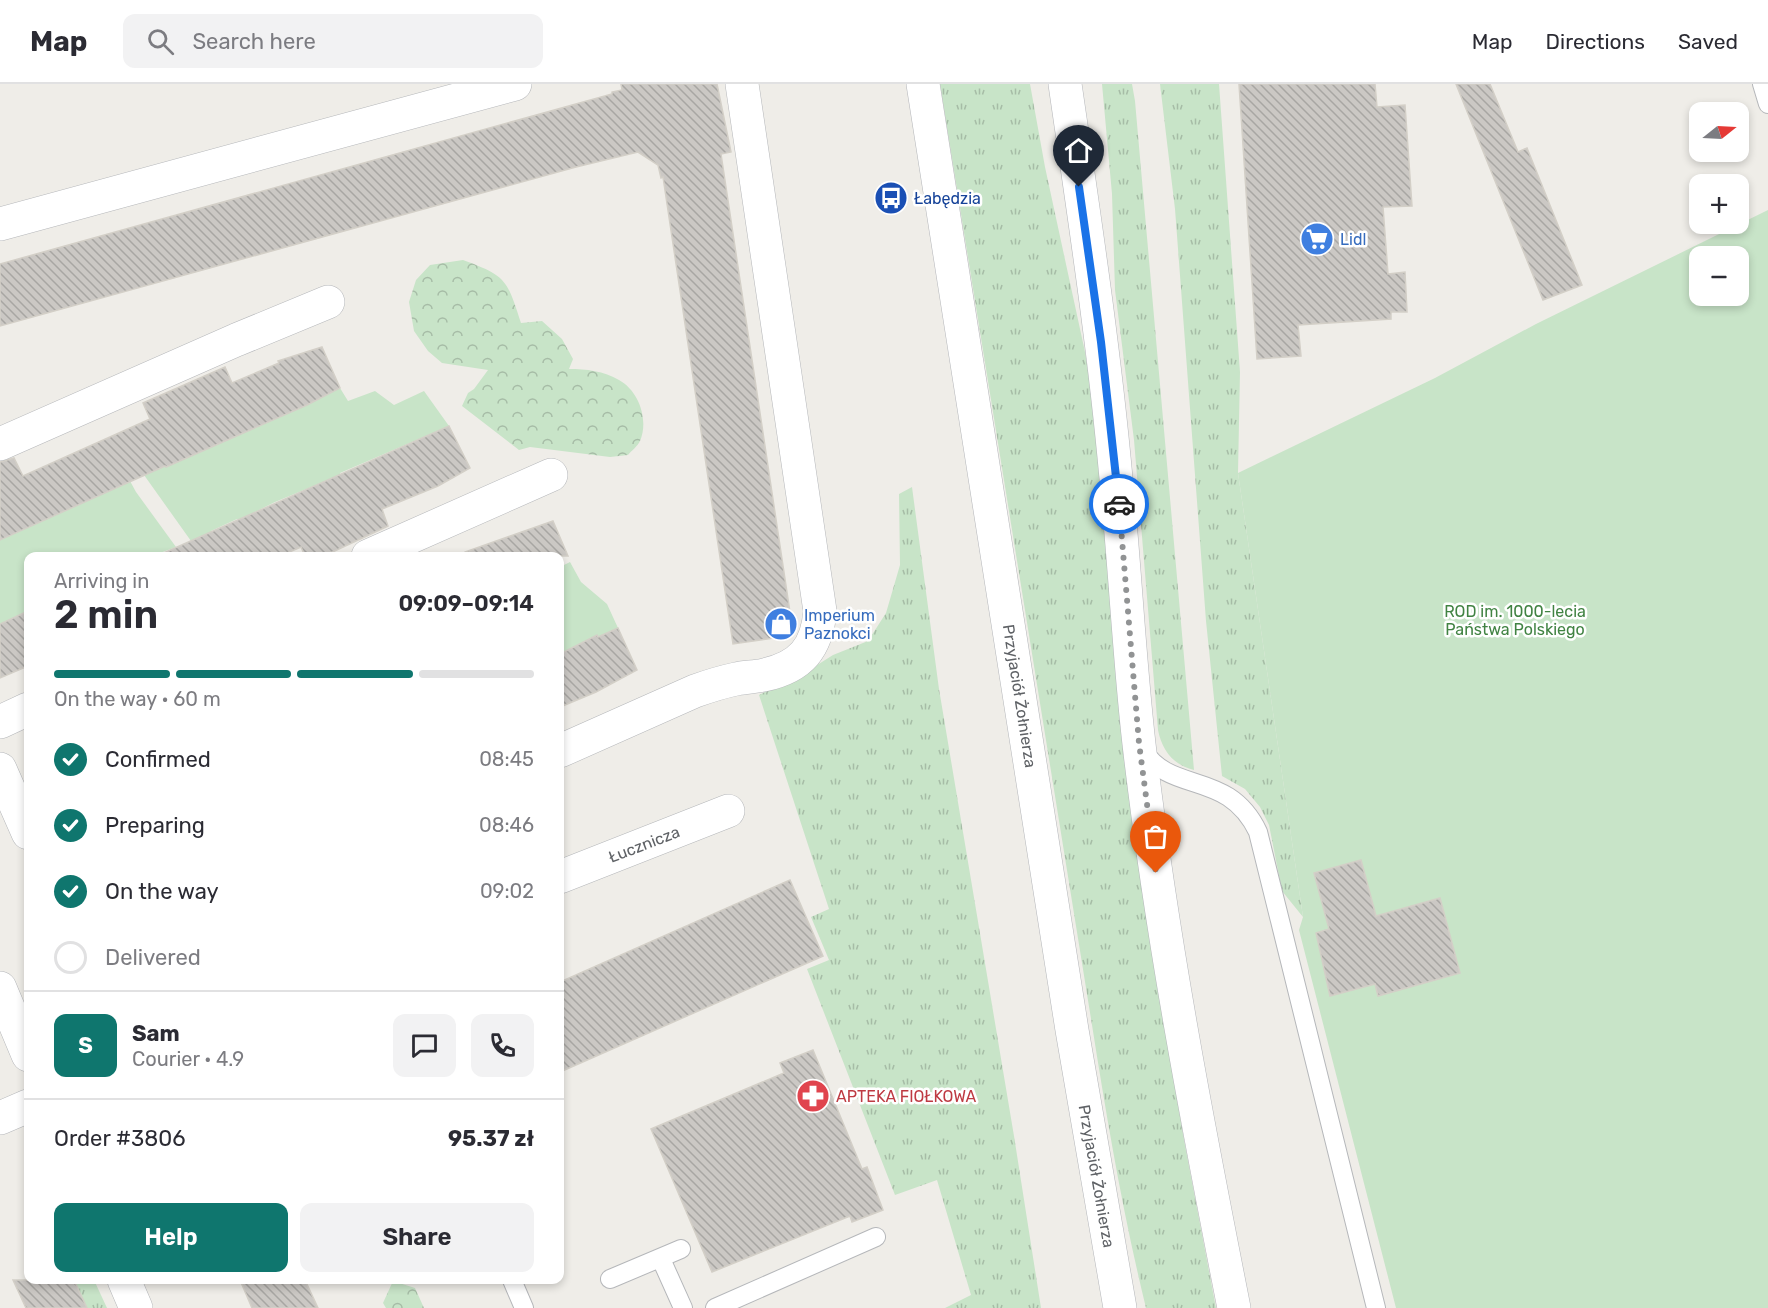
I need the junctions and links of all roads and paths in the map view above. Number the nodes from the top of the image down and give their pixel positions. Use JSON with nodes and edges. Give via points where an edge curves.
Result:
{"nodes":[{"id":1,"x":515,"y":84,"type":"edge"},
{"id":2,"x":742,"y":84,"type":"edge"},
{"id":3,"x":923,"y":84,"type":"edge"},
{"id":4,"x":1065,"y":84,"type":"edge"},
{"id":5,"x":1762,"y":84,"type":"edge"},
{"id":6,"x":1768,"y":104,"type":"edge"},
{"id":7,"x":0,"y":224,"type":"edge"},
{"id":8,"x":328,"y":302,"type":"dead end"},
{"id":9,"x":0,"y":444,"type":"edge"},
{"id":10,"x":551,"y":475,"type":"dead end"},
{"id":11,"x":377,"y":552,"type":"edge"},
{"id":12,"x":24,"y":711,"type":"edge"},
{"id":13,"x":0,"y":722,"type":"edge"},
{"id":14,"x":1139,"y":743,"type":"junction"},
{"id":15,"x":564,"y":750,"type":"edge"},
{"id":16,"x":0,"y":770,"type":"edge"},
{"id":17,"x":728,"y":812,"type":"dead end"},
{"id":18,"x":24,"y":824,"type":"edge"},
{"id":19,"x":564,"y":875,"type":"edge"},
{"id":20,"x":11,"y":991,"type":"edge"},
{"id":21,"x":24,"y":1040,"type":"edge"},
{"id":22,"x":24,"y":1108,"type":"edge"},
{"id":23,"x":0,"y":1118,"type":"edge"},
{"id":24,"x":876,"y":1237,"type":"dead end"},
{"id":25,"x":681,"y":1249,"type":"dead end"},
{"id":26,"x":661,"y":1259,"type":"junction"},
{"id":27,"x":610,"y":1279,"type":"dead end"},
{"id":28,"x":126,"y":1284,"type":"edge"},
{"id":29,"x":514,"y":1284,"type":"edge"},
{"id":30,"x":136,"y":1308,"type":"edge"},
{"id":31,"x":524,"y":1308,"type":"edge"},
{"id":32,"x":683,"y":1308,"type":"edge"},
{"id":33,"x":715,"y":1308,"type":"edge"},
{"id":34,"x":1120,"y":1308,"type":"edge"},
{"id":35,"x":1234,"y":1308,"type":"edge"},
{"id":36,"x":1377,"y":1308,"type":"edge"}],
"edges":[{"from":1,"to":7,"type":"street"},
{"from":2,"to":15,"type":"street","via":[[820,611],[819,629],[805,656],[791,665],[695,691]]},
{"from":3,"to":34,"type":"street","name":"Przyjaciół Żołnierza","via":[[1072,1030]]},
{"from":4,"to":14,"type":"street","via":[[1101,342]]},
{"from":5,"to":6,"type":"lane"},
{"from":8,"to":9,"type":"street"},
{"from":10,"to":11,"type":"street"},
{"from":12,"to":13,"type":"street"},
{"from":14,"to":35,"type":"street","via":[[1177,1008]]},
{"from":14,"to":36,"type":"lane","via":[[1161,768],[1217,789],[1238,803],[1258,832],[1317,1034]]},
{"from":16,"to":18,"type":"street"},
{"from":17,"to":19,"type":"street","name":"Łucznicza"},
{"from":20,"to":21,"type":"street"},
{"from":22,"to":23,"type":"street"},
{"from":24,"to":33,"type":"lane"},
{"from":25,"to":26,"type":"lane"},
{"from":26,"to":27,"type":"lane"},
{"from":26,"to":32,"type":"lane"},
{"from":28,"to":30,"type":"street"},
{"from":29,"to":31,"type":"lane"}]}
